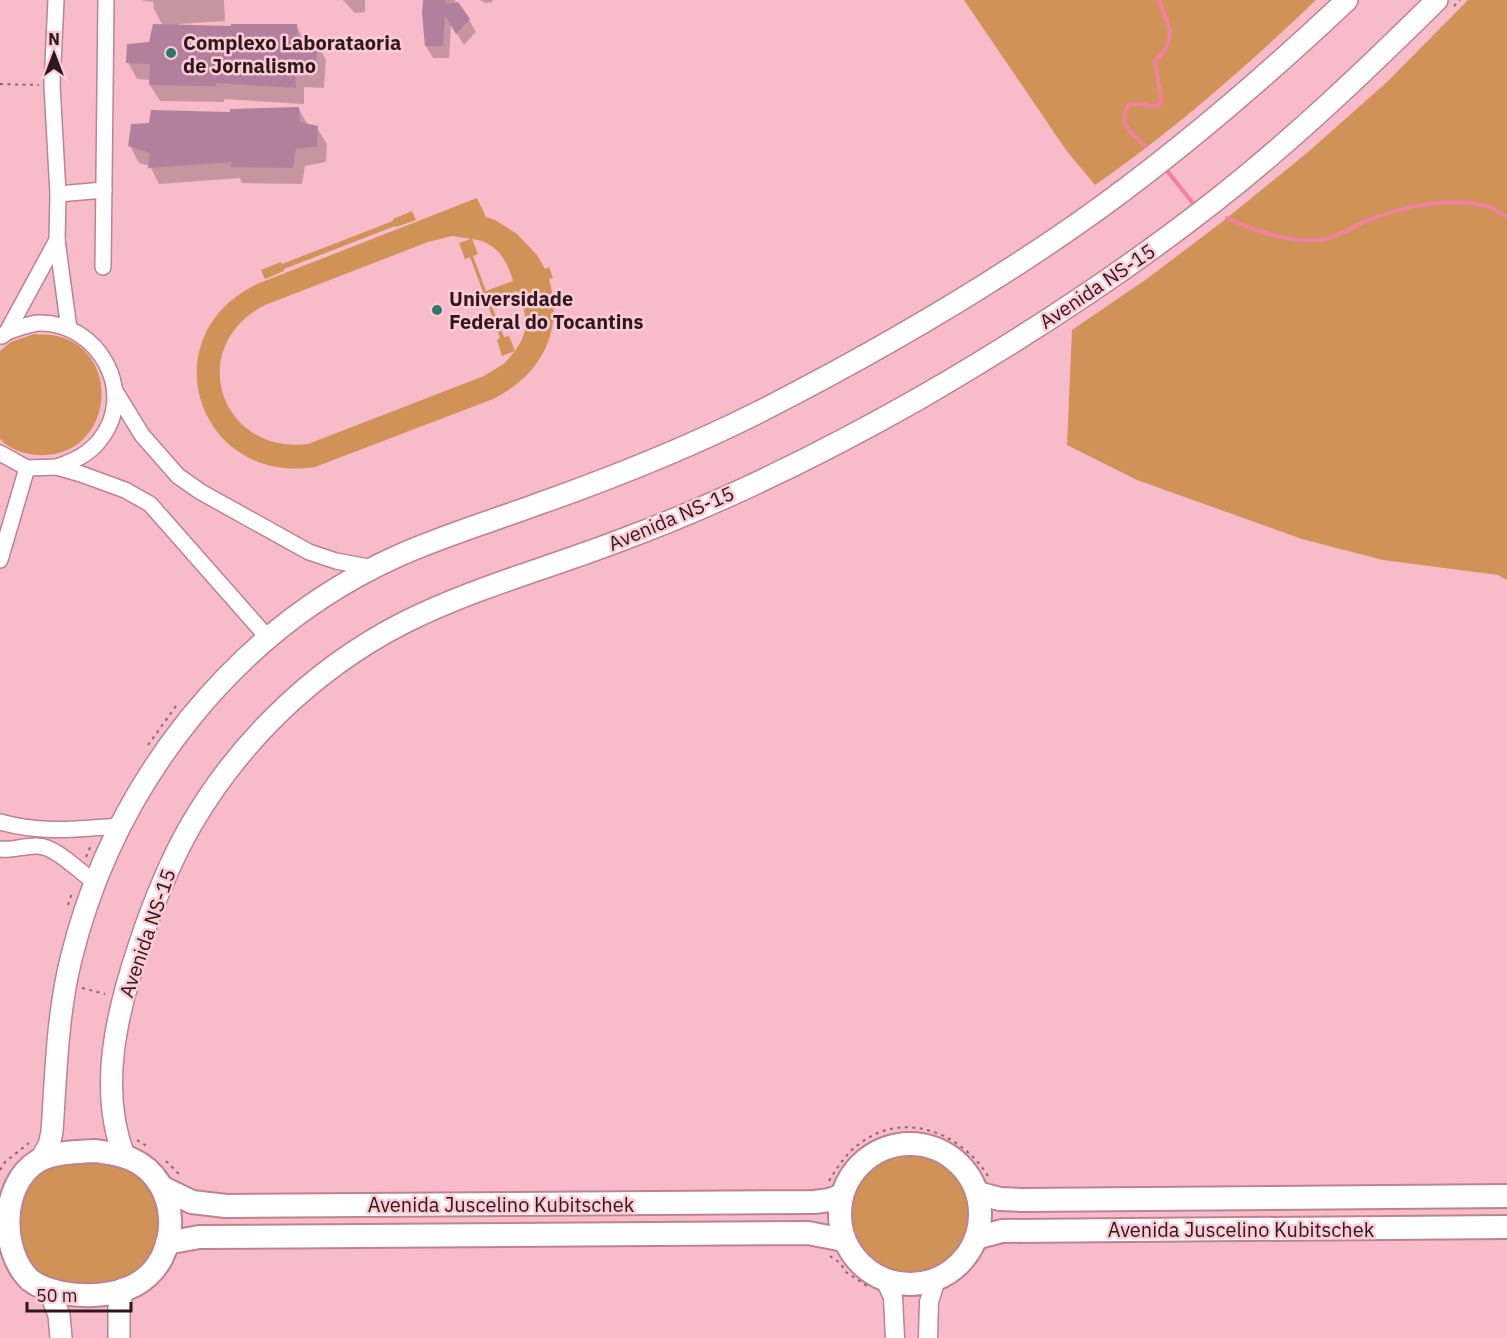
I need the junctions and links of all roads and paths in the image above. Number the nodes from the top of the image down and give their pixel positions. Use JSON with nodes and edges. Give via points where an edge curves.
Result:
{"nodes":[{"id":1,"x":56,"y":0,"type":"edge"},
{"id":2,"x":106,"y":0,"type":"edge"},
{"id":3,"x":1347,"y":0,"type":"edge"},
{"id":4,"x":1437,"y":0,"type":"edge"},
{"id":5,"x":0,"y":84,"type":"edge"},
{"id":6,"x":52,"y":85,"type":"junction"},
{"id":7,"x":104,"y":190,"type":"junction"},
{"id":8,"x":58,"y":194,"type":"junction"},
{"id":9,"x":57,"y":240,"type":"junction"},
{"id":10,"x":103,"y":267,"type":"dead end"},
{"id":11,"x":69,"y":329,"type":"junction"},
{"id":12,"x":3,"y":335,"type":"edge"},
{"id":13,"x":115,"y":392,"type":"junction"},
{"id":14,"x":0,"y":453,"type":"edge"},
{"id":15,"x":57,"y":467,"type":"junction"},
{"id":16,"x":27,"y":468,"type":"junction"},
{"id":17,"x":0,"y":560,"type":"edge"},
{"id":18,"x":374,"y":568,"type":"junction"},
{"id":19,"x":268,"y":638,"type":"junction"},
{"id":20,"x":0,"y":822,"type":"edge"},
{"id":21,"x":120,"y":826,"type":"junction"},
{"id":22,"x":0,"y":849,"type":"edge"},
{"id":23,"x":95,"y":882,"type":"junction"},
{"id":24,"x":66,"y":984,"type":"junction"},
{"id":25,"x":123,"y":998,"type":"junction"},
{"id":26,"x":128,"y":1146,"type":"junction"},
{"id":27,"x":37,"y":1149,"type":"junction"},
{"id":28,"x":155,"y":1152,"type":"dead end"},
{"id":29,"x":160,"y":1156,"type":"dead end"},
{"id":30,"x":0,"y":1170,"type":"edge"},
{"id":31,"x":184,"y":1180,"type":"dead end"},
{"id":32,"x":983,"y":1186,"type":"junction"},
{"id":33,"x":163,"y":1188,"type":"junction"},
{"id":34,"x":833,"y":1189,"type":"junction"},
{"id":35,"x":1507,"y":1196,"type":"edge"},
{"id":36,"x":3,"y":1200,"type":"edge"},
{"id":37,"x":1507,"y":1227,"type":"edge"},
{"id":38,"x":976,"y":1238,"type":"junction"},
{"id":39,"x":844,"y":1240,"type":"junction"},
{"id":40,"x":167,"y":1243,"type":"junction"},
{"id":41,"x":5,"y":1252,"type":"edge"},
{"id":42,"x":825,"y":1252,"type":"dead end"},
{"id":43,"x":936,"y":1279,"type":"junction"},
{"id":44,"x":878,"y":1284,"type":"junction"},
{"id":45,"x":49,"y":1289,"type":"junction"},
{"id":46,"x":123,"y":1289,"type":"junction"},
{"id":47,"x":61,"y":1338,"type":"edge"},
{"id":48,"x":119,"y":1338,"type":"edge"},
{"id":49,"x":895,"y":1338,"type":"edge"},
{"id":50,"x":928,"y":1338,"type":"edge"}],
"edges":[{"from":1,"to":6,"type":"street"},
{"from":2,"to":7,"type":"street"},
{"from":3,"to":18,"type":"main road","via":[[1221,114],[1060,236],[951,306],[746,418],[604,479],[435,541]]},
{"from":4,"to":25,"type":"main road","name":"Avenida NS-15","via":[[1350,85],[1215,201],[1053,317],[995,353],[908,405],[734,493],[648,530],[436,608],[383,634],[326,672],[256,737],[194,820],[153,906]]},
{"from":5,"to":6,"type":"path"},
{"from":6,"to":8,"type":"street"},
{"from":7,"to":8,"type":"street"},
{"from":7,"to":10,"type":"street"},
{"from":8,"to":9,"type":"street"},
{"from":9,"to":11,"type":"street"},
{"from":9,"to":12,"type":"street"},
{"from":11,"to":12,"type":"street","via":[[38,323]]},
{"from":11,"to":13,"type":"street","via":[[87,339],[101,354]]},
{"from":13,"to":15,"type":"street","via":[[112,417],[100,440],[81,458]]},
{"from":13,"to":18,"type":"street","via":[[142,435],[177,476],[309,552]]},
{"from":14,"to":16,"type":"street"},
{"from":15,"to":16,"type":"street"},
{"from":15,"to":19,"type":"street","via":[[125,490],[150,504]]},
{"from":16,"to":17,"type":"street"},
{"from":18,"to":19,"type":"main road","via":[[320,600]]},
{"from":19,"to":21,"type":"main road","via":[[182,728],[141,787]]},
{"from":20,"to":21,"type":"street","via":[[20,828],[73,831]]},
{"from":21,"to":23,"type":"main road"},
{"from":22,"to":23,"type":"street","via":[[41,846],[61,855]]},
{"from":23,"to":24,"type":"main road"},
{"from":24,"to":25,"type":"path"},
{"from":24,"to":27,"type":"main road","via":[[57,1045],[52,1132],[49,1145]]},
{"from":25,"to":26,"type":"main road","name":"Avenida NS-15","via":[[112,1079],[114,1122]]},
{"from":26,"to":27,"type":"main road","via":[[63,1154]]},
{"from":26,"to":28,"type":"path"},
{"from":26,"to":33,"type":"main road","via":[[135,1160]]},
{"from":27,"to":30,"type":"path","via":[[5,1162]]},
{"from":27,"to":36,"type":"main road"},
{"from":29,"to":31,"type":"path"},
{"from":32,"to":34,"type":"main road","via":[[951,1157],[929,1147],[904,1144],[867,1158]]},
{"from":32,"to":34,"type":"path","via":[[977,1159],[957,1142],[913,1128],[867,1138],[852,1150]]},
{"from":32,"to":35,"type":"main road","name":"Avenida Juscelino Kubitschek","via":[[1000,1199],[1022,1200]]},
{"from":32,"to":38,"type":"main road"},
{"from":33,"to":34,"type":"main road","name":"Avenida Juscelino Kubitschek","via":[[192,1202],[219,1206],[814,1202],[824,1201]]},
{"from":33,"to":40,"type":"main road","via":[[170,1214]]},
{"from":34,"to":39,"type":"main road"},
{"from":36,"to":41,"type":"main road"},
{"from":37,"to":38,"type":"main road","name":"Avenida Juscelino Kubitschek","via":[[1002,1231]]},
{"from":38,"to":43,"type":"main road","via":[[958,1265]]},
{"from":39,"to":40,"type":"main road","name":"Avenida Juscelino Kubitschek","via":[[808,1233],[199,1237]]},
{"from":39,"to":44,"type":"main road"},
{"from":40,"to":46,"type":"main road","via":[[149,1273]]},
{"from":41,"to":45,"type":"main road","via":[[28,1279]]},
{"from":42,"to":44,"type":"path","via":[[846,1272]]},
{"from":43,"to":44,"type":"main road"},
{"from":43,"to":50,"type":"street","via":[[929,1302]]},
{"from":44,"to":49,"type":"street","via":[[893,1297]]},
{"from":45,"to":46,"type":"main road","via":[[87,1294]]},
{"from":45,"to":47,"type":"main road","via":[[59,1315]]},
{"from":46,"to":48,"type":"main road"}]}
